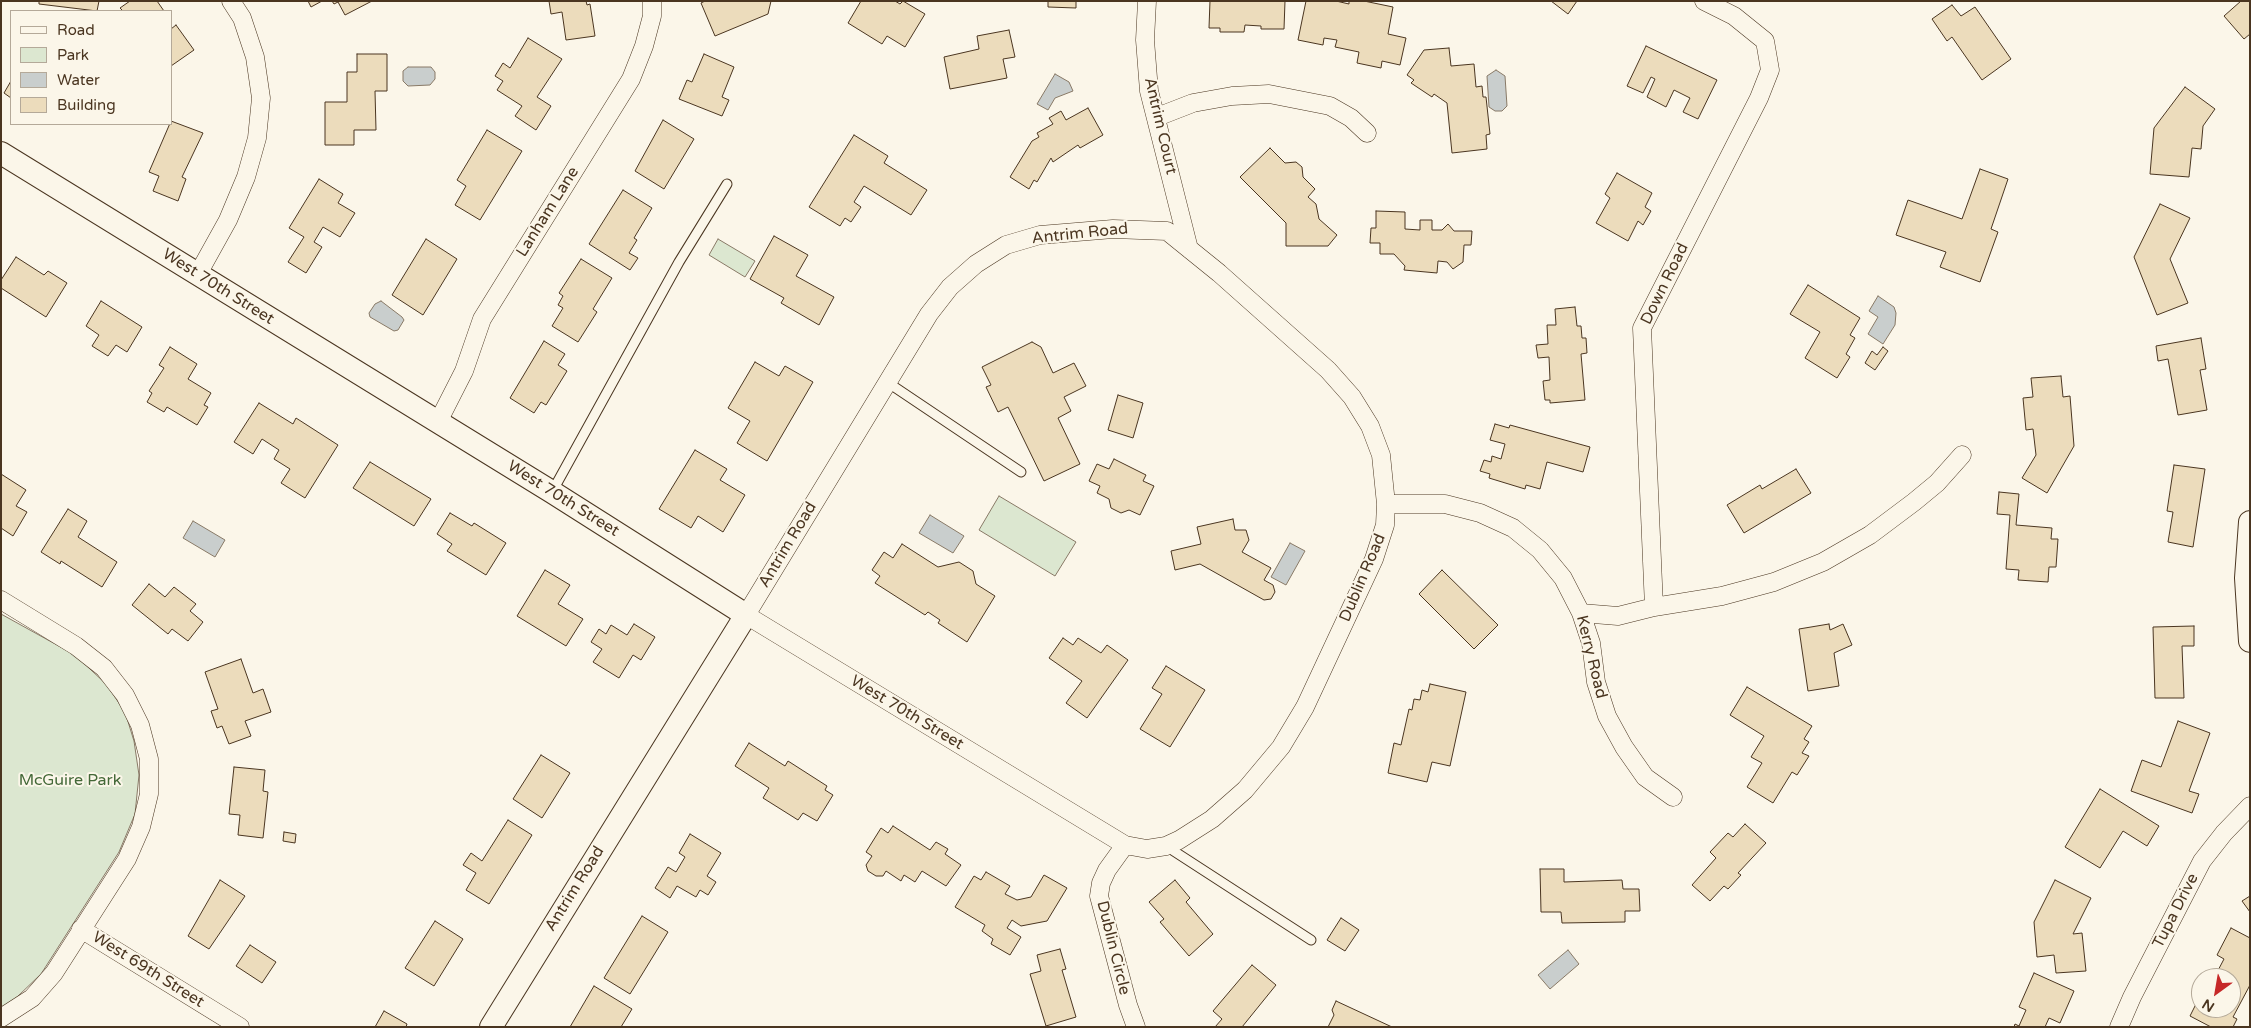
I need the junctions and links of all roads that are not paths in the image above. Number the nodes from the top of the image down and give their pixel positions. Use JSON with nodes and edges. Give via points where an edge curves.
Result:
{"nodes":[{"id":1,"x":231,"y":1,"type":"edge"},
{"id":2,"x":652,"y":1,"type":"edge"},
{"id":3,"x":1147,"y":1,"type":"edge"},
{"id":4,"x":1704,"y":1,"type":"edge"},
{"id":5,"x":1157,"y":117,"type":"junction"},
{"id":6,"x":1367,"y":133,"type":"dead end"},
{"id":7,"x":1,"y":153,"type":"edge"},
{"id":8,"x":727,"y":184,"type":"dead end"},
{"id":9,"x":1189,"y":249,"type":"junction"},
{"id":10,"x":198,"y":274,"type":"junction"},
{"id":11,"x":887,"y":382,"type":"junction"},
{"id":12,"x":438,"y":422,"type":"junction"},
{"id":13,"x":1962,"y":455,"type":"dead end"},
{"id":14,"x":1021,"y":472,"type":"dead end"},
{"id":15,"x":552,"y":492,"type":"junction"},
{"id":16,"x":1386,"y":504,"type":"junction"},
{"id":17,"x":2250,"y":522,"type":"edge"},
{"id":18,"x":1,"y":600,"type":"edge"},
{"id":19,"x":1654,"y":606,"type":"junction"},
{"id":20,"x":1581,"y":613,"type":"junction"},
{"id":21,"x":746,"y":615,"type":"junction"},
{"id":22,"x":2250,"y":641,"type":"edge"},
{"id":23,"x":1672,"y":797,"type":"dead end"},
{"id":24,"x":2250,"y":806,"type":"edge"},
{"id":25,"x":1125,"y":845,"type":"junction"},
{"id":26,"x":1166,"y":846,"type":"junction"},
{"id":27,"x":81,"y":929,"type":"junction"},
{"id":28,"x":1311,"y":940,"type":"dead end"},
{"id":29,"x":1,"y":1018,"type":"edge"},
{"id":30,"x":240,"y":1027,"type":"edge"},
{"id":31,"x":491,"y":1027,"type":"edge"},
{"id":32,"x":1136,"y":1027,"type":"edge"},
{"id":33,"x":2119,"y":1027,"type":"edge"}],
"edges":[{"from":1,"to":10,"type":"street","via":[[242,18],[255,56],[261,98],[258,138],[228,220]]},
{"from":2,"to":12,"type":"street","name":"Lanham Lane","via":[[652,16],[644,46],[631,79],[482,318],[464,371]]},
{"from":3,"to":5,"type":"street","name":"Antrim Court","via":[[1146,49],[1150,91]]},
{"from":4,"to":19,"type":"street","name":"Down Road","via":[[1734,16],[1764,41],[1770,70],[1759,98],[1642,328]]},
{"from":5,"to":6,"type":"street","via":[[1193,103],[1270,94],[1330,106],[1351,118]]},
{"from":5,"to":9,"type":"street","name":"Antrim Court"},
{"from":7,"to":10,"type":"street","name":"West 70th Street"},
{"from":8,"to":15,"type":"lane","via":[[679,262]]},
{"from":9,"to":11,"type":"street","name":"Antrim Road","via":[[1167,231],[1141,228],[1040,235],[1006,245],[976,264],[950,287],[929,314]]},
{"from":9,"to":16,"type":"street","name":"Dublin Road","via":[[1328,370],[1352,397],[1370,426],[1381,455]]},
{"from":10,"to":12,"type":"street","name":"West 70th Street"},
{"from":11,"to":14,"type":"lane"},
{"from":11,"to":21,"type":"street","name":"Antrim Road"},
{"from":12,"to":15,"type":"street","name":"West 70th Street"},
{"from":13,"to":19,"type":"street","via":[[1937,483],[1914,502],[1870,535],[1823,562],[1774,582],[1722,596]]},
{"from":15,"to":21,"type":"street","name":"West 70th Street"},
{"from":16,"to":20,"type":"street","name":"Kerry Road","via":[[1445,504],[1480,513],[1513,528],[1540,550],[1563,578]]},
{"from":16,"to":26,"type":"street","name":"Dublin Road","via":[[1384,525],[1374,559],[1305,707],[1281,747],[1245,790],[1212,818]]},
{"from":17,"to":22,"type":"street","via":[[2246,578]]},
{"from":18,"to":27,"type":"street","via":[[76,646],[104,668],[125,695],[149,759],[149,794],[141,826],[127,859]]},
{"from":19,"to":20,"type":"street","via":[[1618,616]]},
{"from":20,"to":23,"type":"street","name":"Kerry Road","via":[[1607,716],[1645,777]]},
{"from":21,"to":25,"type":"street","name":"West 70th Street"},
{"from":21,"to":31,"type":"street","name":"Antrim Road"},
{"from":24,"to":33,"type":"street","name":"Tupa Drive","via":[[2202,861]]},
{"from":25,"to":26,"type":"street","name":"Dublin Road","via":[[1147,849]]},
{"from":25,"to":32,"type":"street","name":"Dublin Circle","via":[[1107,870],[1099,896]]},
{"from":26,"to":28,"type":"lane"},
{"from":27,"to":29,"type":"street","via":[[54,973],[32,998]]},
{"from":27,"to":30,"type":"street","name":"West 69th Street"}]}
